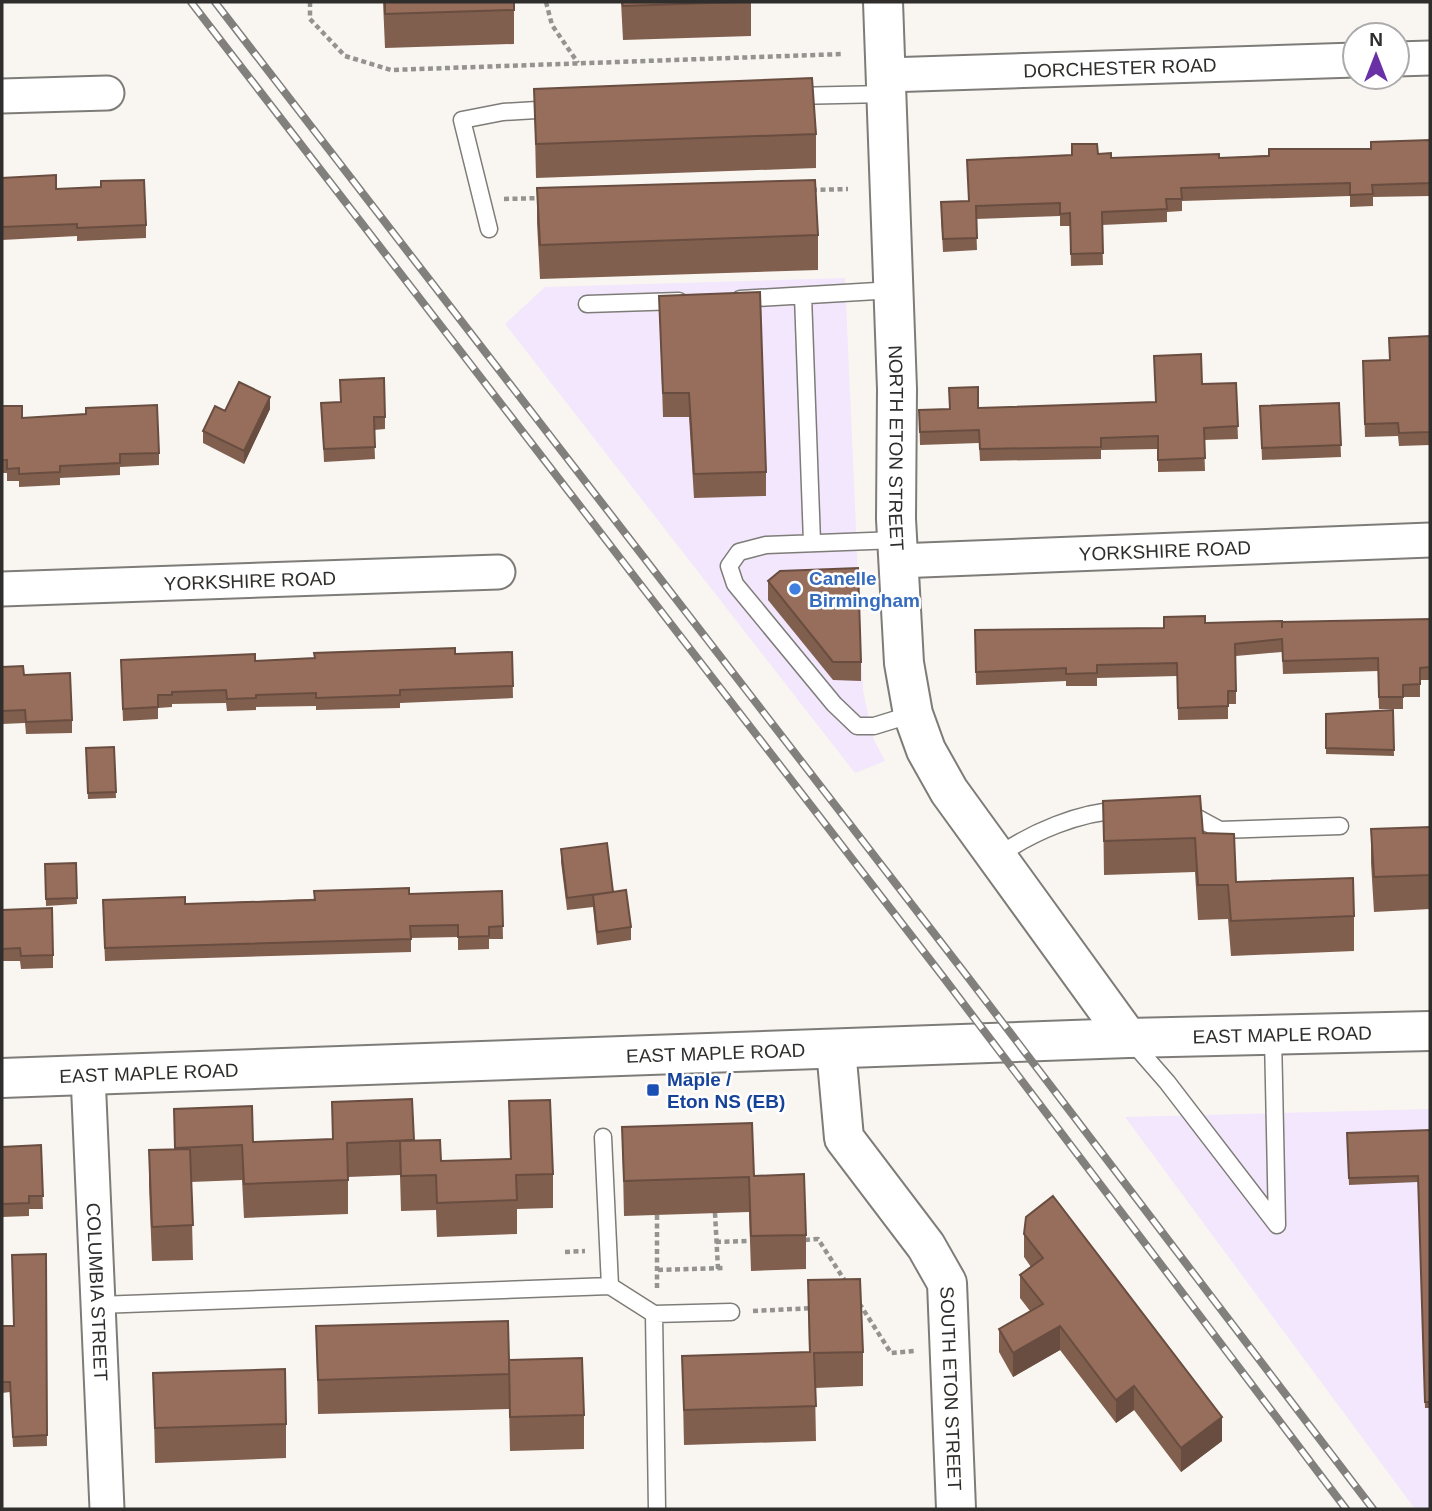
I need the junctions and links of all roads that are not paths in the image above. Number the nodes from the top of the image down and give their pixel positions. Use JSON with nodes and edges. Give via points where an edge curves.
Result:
{"nodes":[{"id":1,"x":883,"y":2,"type":"edge"},
{"id":2,"x":1430,"y":58,"type":"edge"},
{"id":3,"x":1411,"y":59,"type":"edge"},
{"id":4,"x":1341,"y":61,"type":"edge"},
{"id":5,"x":886,"y":84,"type":"junction"},
{"id":6,"x":107,"y":93,"type":"dead end"},
{"id":7,"x":2,"y":96,"type":"edge"},
{"id":8,"x":776,"y":97,"type":"edge"},
{"id":9,"x":571,"y":108,"type":"edge"},
{"id":10,"x":489,"y":229,"type":"dead end"},
{"id":11,"x":894,"y":290,"type":"junction"},
{"id":12,"x":803,"y":296,"type":"junction"},
{"id":13,"x":722,"y":299,"type":"edge"},
{"id":14,"x":695,"y":300,"type":"edge"},
{"id":15,"x":587,"y":304,"type":"dead end"},
{"id":16,"x":1430,"y":540,"type":"edge"},
{"id":17,"x":811,"y":542,"type":"junction"},
{"id":18,"x":897,"y":550,"type":"junction"},
{"id":19,"x":498,"y":572,"type":"dead end"},
{"id":20,"x":2,"y":589,"type":"edge"},
{"id":21,"x":913,"y":714,"type":"junction"},
{"id":22,"x":1145,"y":810,"type":"edge"},
{"id":23,"x":1172,"y":810,"type":"edge"},
{"id":24,"x":1340,"y":827,"type":"dead end"},
{"id":25,"x":998,"y":856,"type":"junction"},
{"id":26,"x":1430,"y":1031,"type":"edge"},
{"id":27,"x":1273,"y":1035,"type":"junction"},
{"id":28,"x":1128,"y":1038,"type":"junction"},
{"id":29,"x":836,"y":1049,"type":"junction"},
{"id":30,"x":89,"y":1075,"type":"junction"},
{"id":31,"x":2,"y":1078,"type":"edge"},
{"id":32,"x":603,"y":1137,"type":"dead end"},
{"id":33,"x":610,"y":1286,"type":"junction"},
{"id":34,"x":98,"y":1305,"type":"junction"},
{"id":35,"x":731,"y":1312,"type":"road end"},
{"id":36,"x":654,"y":1314,"type":"junction"},
{"id":37,"x":107,"y":1509,"type":"edge"},
{"id":38,"x":657,"y":1509,"type":"edge"},
{"id":39,"x":956,"y":1509,"type":"edge"}],
"edges":[{"from":1,"to":5,"type":"street","name":"NORTH ETON STREET"},
{"from":2,"to":3,"type":"street"},
{"from":4,"to":5,"type":"street","name":"DORCHESTER ROAD"},
{"from":5,"to":8,"type":"lane"},
{"from":5,"to":11,"type":"street","name":"NORTH ETON STREET"},
{"from":6,"to":7,"type":"street"},
{"from":9,"to":10,"type":"lane","via":[[462,120]]},
{"from":11,"to":12,"type":"lane"},
{"from":11,"to":18,"type":"street","name":"NORTH ETON STREET"},
{"from":12,"to":13,"type":"lane"},
{"from":12,"to":17,"type":"lane"},
{"from":14,"to":15,"type":"lane"},
{"from":16,"to":18,"type":"street","name":"YORKSHIRE ROAD"},
{"from":17,"to":18,"type":"lane"},
{"from":17,"to":21,"type":"lane","via":[[739,552],[729,566],[735,584],[857,726],[874,726]]},
{"from":18,"to":21,"type":"street","name":"NORTH ETON STREET","via":[[904,663]]},
{"from":19,"to":20,"type":"street","name":"YORKSHIRE ROAD"},
{"from":21,"to":25,"type":"street","name":"NORTH ETON STREET","via":[[926,750],[950,791]]},
{"from":22,"to":25,"type":"lane","via":[[1117,810],[1067,822],[1020,841]]},
{"from":23,"to":24,"type":"lane","via":[[1186,810],[1220,830]]},
{"from":25,"to":28,"type":"street","name":"NORTH ETON STREET"},
{"from":26,"to":27,"type":"street","name":"EAST MAPLE ROAD"},
{"from":27,"to":28,"type":"street","name":"EAST MAPLE ROAD"},
{"from":27,"to":28,"type":"lane","via":[[1277,1225]]},
{"from":28,"to":29,"type":"street","name":"EAST MAPLE ROAD"},
{"from":29,"to":30,"type":"street","name":"EAST MAPLE ROAD"},
{"from":29,"to":39,"type":"street","name":"SOUTH ETON STREET","via":[[844,1138],[926,1246],[947,1283]]},
{"from":30,"to":31,"type":"street","name":"EAST MAPLE ROAD"},
{"from":30,"to":34,"type":"street","name":"COLUMBIA STREET"},
{"from":32,"to":33,"type":"lane"},
{"from":33,"to":34,"type":"lane"},
{"from":33,"to":36,"type":"lane"},
{"from":34,"to":37,"type":"street","name":"COLUMBIA STREET"},
{"from":35,"to":36,"type":"lane"},
{"from":36,"to":38,"type":"lane"}]}
